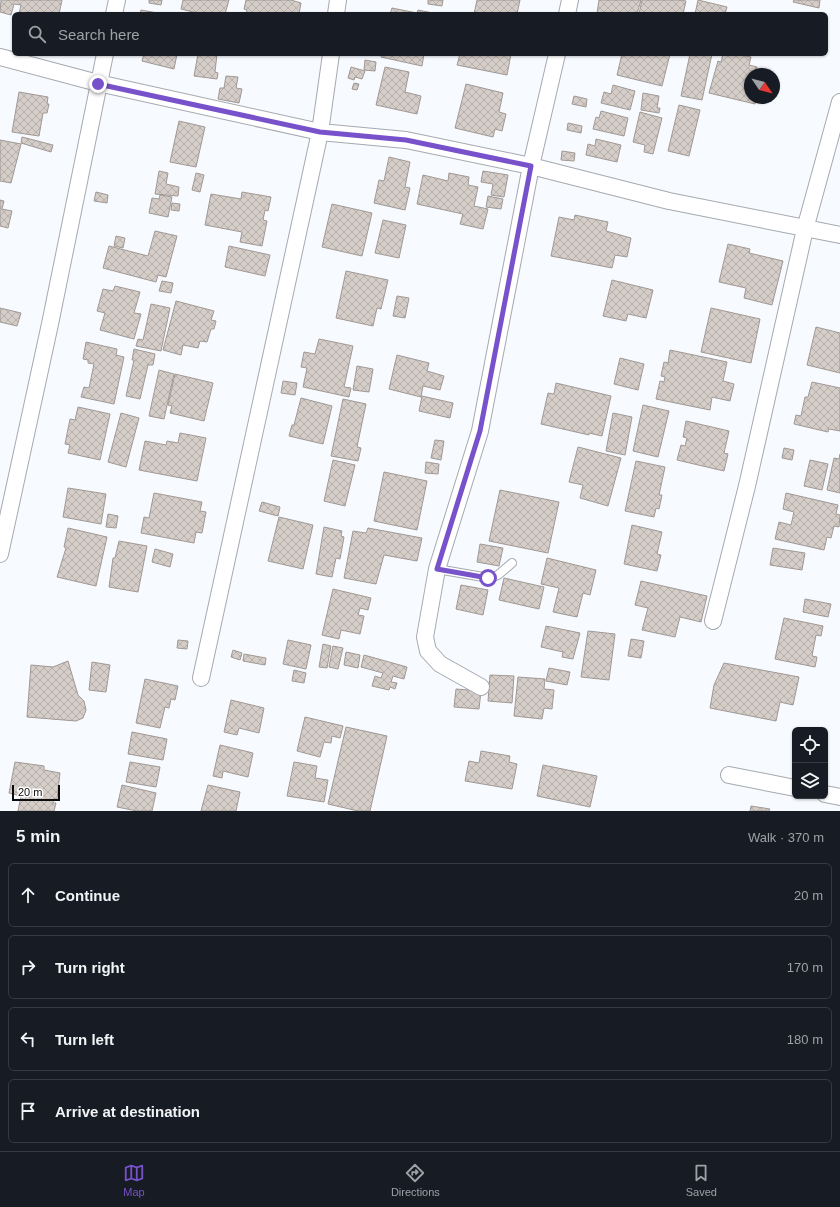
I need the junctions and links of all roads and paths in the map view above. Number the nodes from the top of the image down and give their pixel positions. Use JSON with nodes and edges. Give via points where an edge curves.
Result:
{"nodes":[{"id":1,"x":117,"y":0,"type":"edge"},
{"id":2,"x":338,"y":0,"type":"edge"},
{"id":3,"x":570,"y":0,"type":"edge"},
{"id":4,"x":114,"y":12,"type":"edge"},
{"id":5,"x":336,"y":12,"type":"edge"},
{"id":6,"x":567,"y":12,"type":"edge"},
{"id":7,"x":105,"y":56,"type":"edge"},
{"id":8,"x":331,"y":56,"type":"edge"},
{"id":9,"x":557,"y":56,"type":"edge"},
{"id":10,"x":0,"y":57,"type":"edge"},
{"id":11,"x":98,"y":84,"type":"junction"},
{"id":12,"x":840,"y":102,"type":"edge"},
{"id":13,"x":320,"y":132,"type":"junction"},
{"id":14,"x":531,"y":166,"type":"junction"},
{"id":15,"x":805,"y":229,"type":"junction"},
{"id":16,"x":840,"y":235,"type":"edge"},
{"id":17,"x":0,"y":554,"type":"edge"},
{"id":18,"x":512,"y":563,"type":"dead end"},
{"id":19,"x":437,"y":569,"type":"junction"},
{"id":20,"x":713,"y":621,"type":"dead end"},
{"id":21,"x":201,"y":678,"type":"dead end"},
{"id":22,"x":481,"y":687,"type":"dead end"},
{"id":23,"x":729,"y":775,"type":"dead end"},
{"id":24,"x":792,"y":787,"type":"edge"},
{"id":25,"x":828,"y":795,"type":"edge"},
{"id":26,"x":840,"y":797,"type":"edge"}],
"edges":[{"from":1,"to":4,"type":"street"},
{"from":2,"to":5,"type":"street"},
{"from":3,"to":6,"type":"street"},
{"from":7,"to":11,"type":"street"},
{"from":8,"to":13,"type":"street"},
{"from":9,"to":14,"type":"street"},
{"from":10,"to":11,"type":"street"},
{"from":11,"to":13,"type":"street"},
{"from":11,"to":17,"type":"street"},
{"from":12,"to":15,"type":"street"},
{"from":13,"to":14,"type":"street","via":[[406,140]]},
{"from":13,"to":21,"type":"street"},
{"from":14,"to":15,"type":"street","via":[[669,201]]},
{"from":14,"to":19,"type":"street","via":[[480,431]]},
{"from":15,"to":16,"type":"street"},
{"from":15,"to":20,"type":"street","via":[[747,486]]},
{"from":18,"to":19,"type":"lane","via":[[498,575],[488,578]]},
{"from":19,"to":22,"type":"street","via":[[425,637],[428,651],[440,664]]},
{"from":23,"to":24,"type":"street"},
{"from":25,"to":26,"type":"street"}]}
